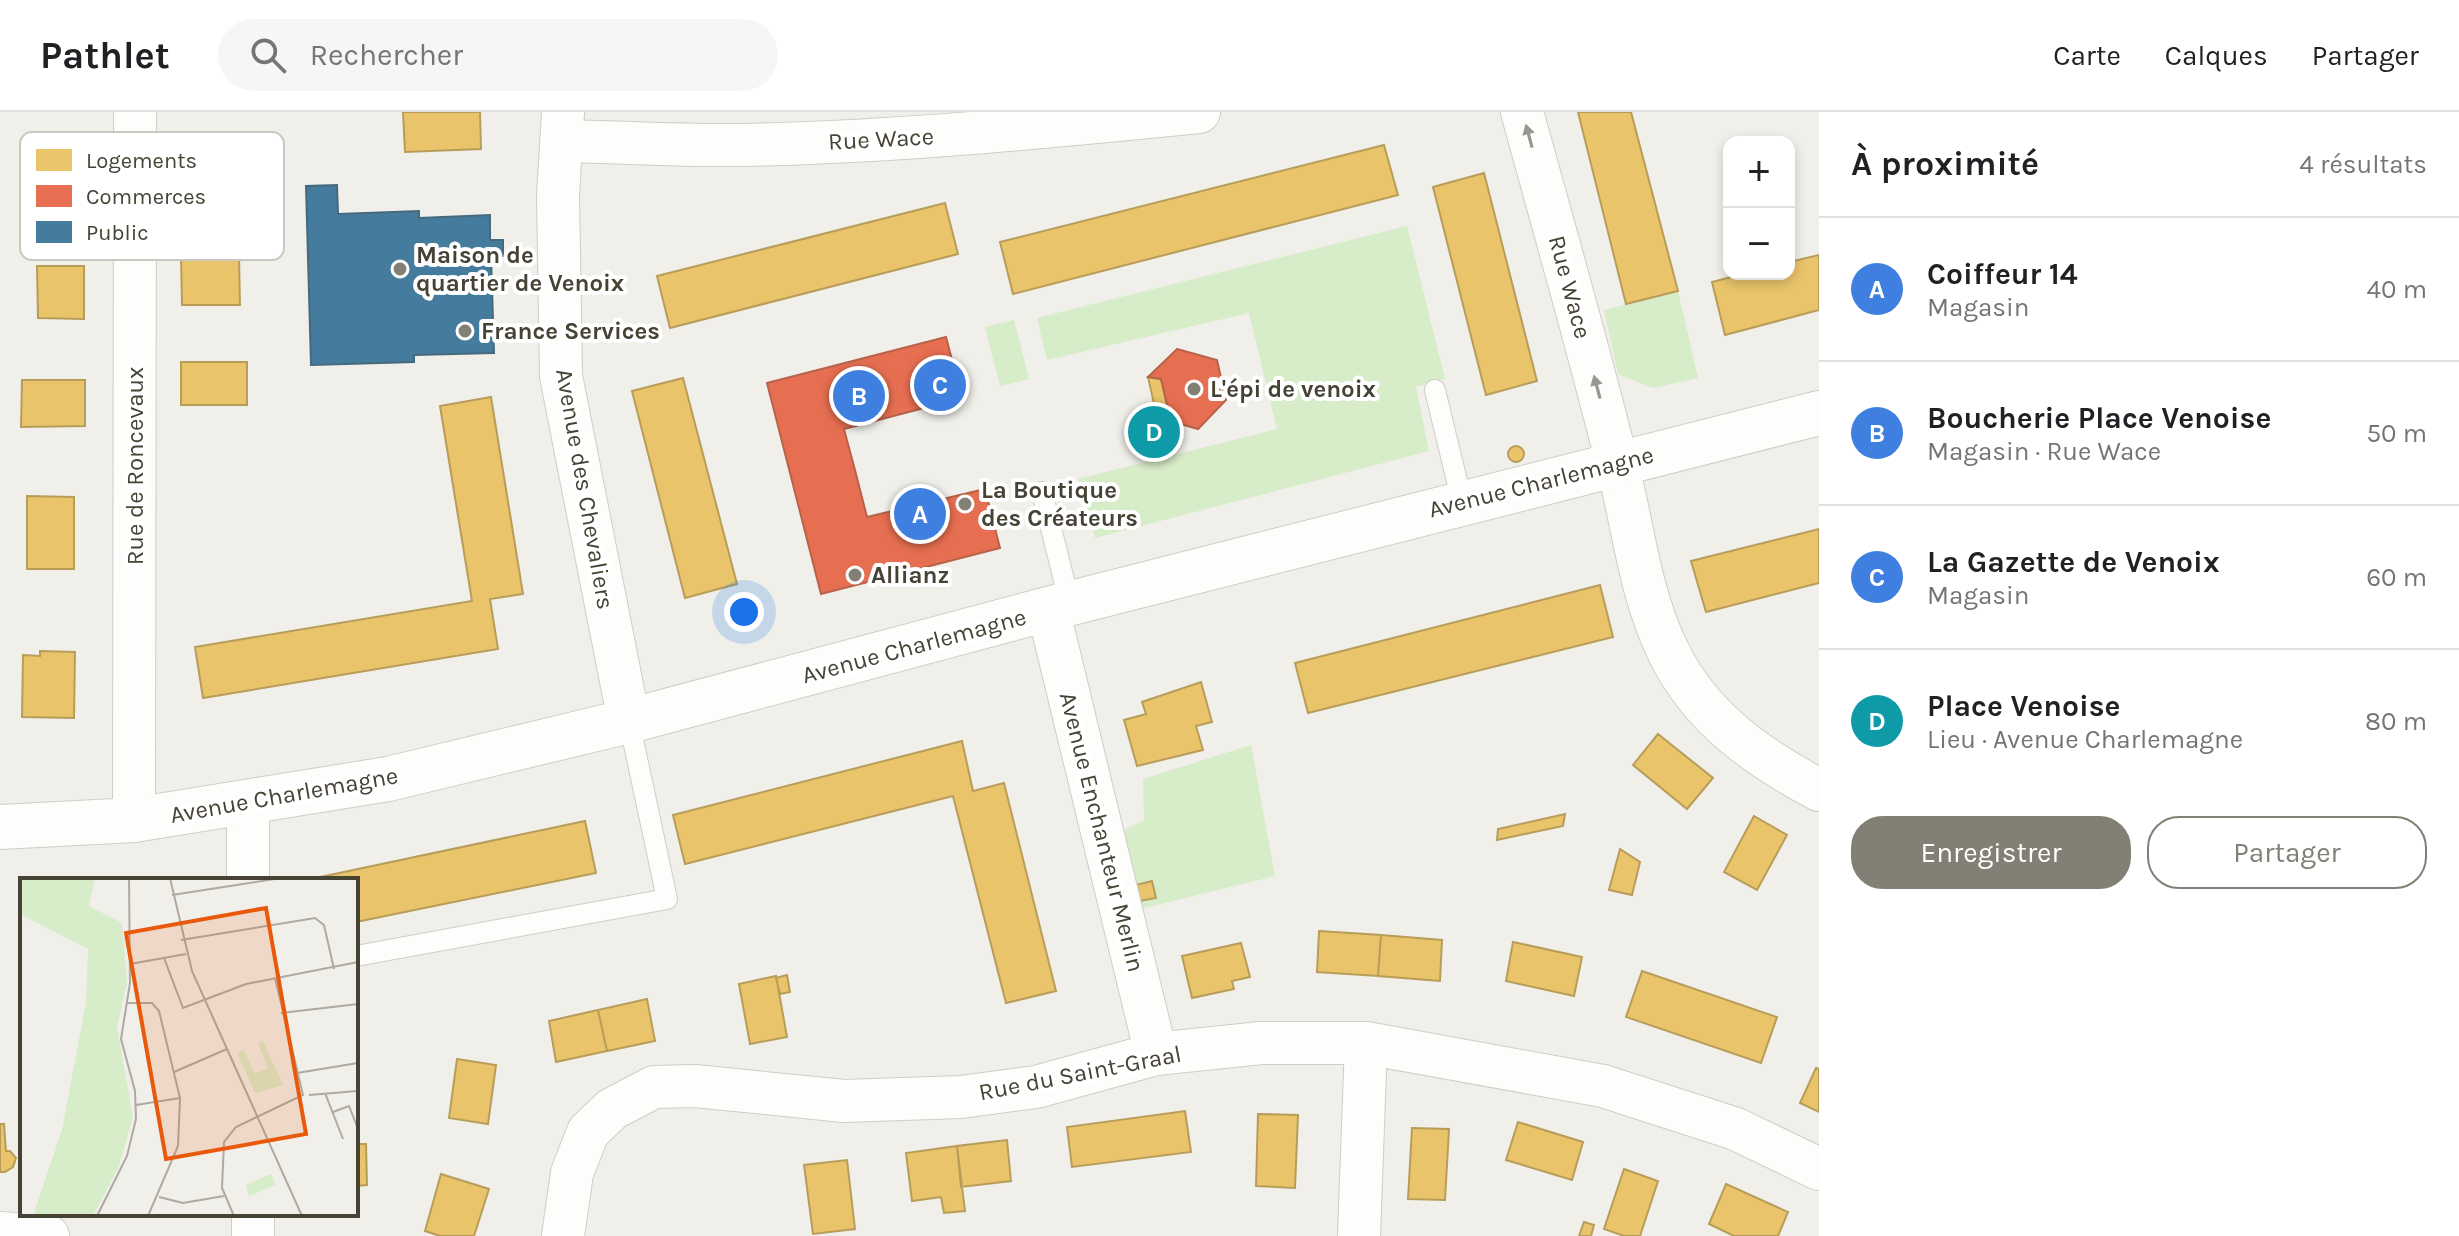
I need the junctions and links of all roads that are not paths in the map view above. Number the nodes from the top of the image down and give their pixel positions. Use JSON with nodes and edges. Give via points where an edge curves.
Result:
{"nodes":[{"id":1,"x":135,"y":112,"type":"edge"},
{"id":2,"x":1199,"y":112,"type":"edge"},
{"id":3,"x":1522,"y":112,"type":"edge"},
{"id":4,"x":562,"y":127,"type":"edge"},
{"id":5,"x":839,"y":127,"type":"edge"},
{"id":6,"x":135,"y":132,"type":"edge"},
{"id":7,"x":135,"y":260,"type":"edge"},
{"id":8,"x":1435,"y":390,"type":"dead end"},
{"id":9,"x":1819,"y":413,"type":"edge"},
{"id":10,"x":1617,"y":463,"type":"junction"},
{"id":11,"x":1042,"y":492,"type":"dead end"},
{"id":12,"x":1462,"y":502,"type":"junction"},
{"id":13,"x":1059,"y":606,"type":"junction"},
{"id":14,"x":629,"y":721,"type":"junction"},
{"id":15,"x":1819,"y":790,"type":"edge"},
{"id":16,"x":248,"y":802,"type":"junction"},
{"id":17,"x":134,"y":820,"type":"junction"},
{"id":18,"x":0,"y":827,"type":"edge"},
{"id":19,"x":248,"y":878,"type":"edge"},
{"id":20,"x":358,"y":956,"type":"edge"},
{"id":21,"x":1366,"y":1043,"type":"junction"},
{"id":22,"x":1156,"y":1054,"type":"junction"},
{"id":23,"x":1819,"y":1169,"type":"edge"},
{"id":24,"x":1359,"y":1228,"type":"edge"},
{"id":25,"x":0,"y":1233,"type":"edge"},
{"id":26,"x":48,"y":1236,"type":"edge"},
{"id":27,"x":563,"y":1236,"type":"edge"}],
"edges":[{"from":1,"to":6,"type":"street","name":"Rue de Roncevaux"},
{"from":2,"to":5,"type":"street","name":"Rue Wace","via":[[1037,128]]},
{"from":10,"to":3,"type":"street","name":"Rue Wace","one_way":true},
{"from":4,"to":5,"type":"street","name":"Rue Wace","via":[[742,145]]},
{"from":4,"to":14,"type":"street","name":"Avenue des Chevaliers","via":[[561,376]]},
{"from":7,"to":17,"type":"street","name":"Rue de Roncevaux"},
{"from":8,"to":12,"type":"lane"},
{"from":9,"to":10,"type":"street","name":"Avenue Charlemagne"},
{"from":10,"to":12,"type":"street","name":"Avenue Charlemagne"},
{"from":10,"to":15,"type":"street","name":"Rue Wace","via":[[1646,591],[1669,653],[1715,718],[1765,761]]},
{"from":11,"to":13,"type":"lane"},
{"from":12,"to":13,"type":"street","name":"Avenue Charlemagne"},
{"from":13,"to":14,"type":"street","name":"Avenue Charlemagne"},
{"from":13,"to":22,"type":"street","name":"Avenue Enchanteur Merlin"},
{"from":14,"to":16,"type":"street","name":"Avenue Charlemagne","via":[[388,779]]},
{"from":14,"to":20,"type":"lane","via":[[667,899]]},
{"from":16,"to":17,"type":"street","name":"Avenue Charlemagne"},
{"from":16,"to":19,"type":"street"},
{"from":17,"to":18,"type":"street","name":"Avenue Charlemagne"},
{"from":21,"to":22,"type":"street","name":"Rue du Saint-Graal","via":[[1261,1043]]},
{"from":21,"to":23,"type":"street","name":"Rue du Saint-Graal","via":[[1603,1086],[1736,1129]]},
{"from":21,"to":24,"type":"street"},
{"from":22,"to":27,"type":"street","name":"Rue du Saint-Graal","via":[[1036,1087],[961,1097],[844,1101],[695,1086],[654,1087],[612,1109],[588,1132],[572,1173]]},
{"from":25,"to":26,"type":"street"}]}
